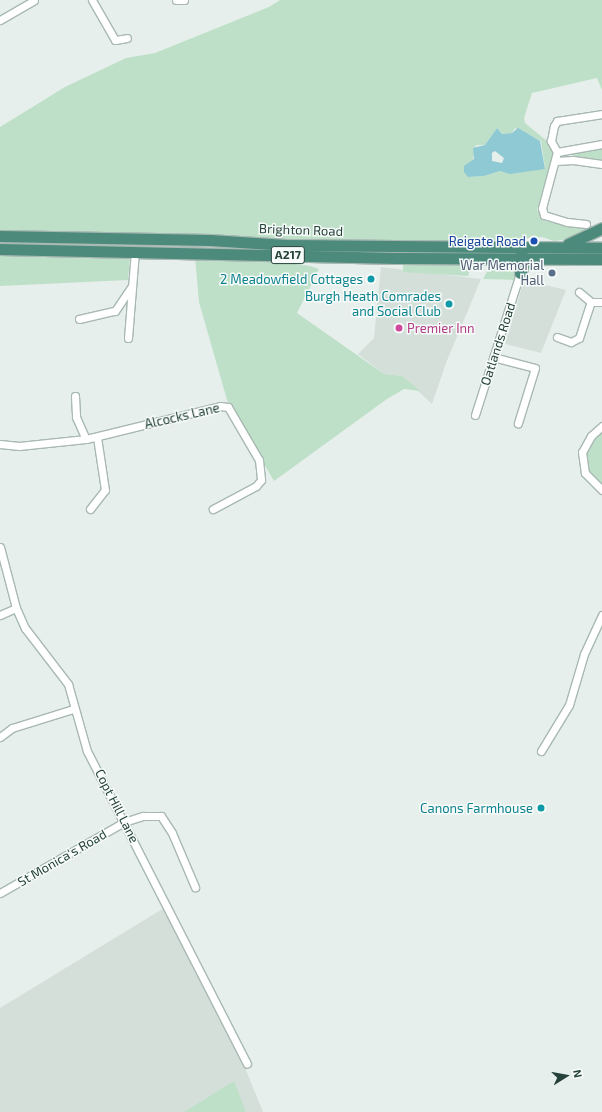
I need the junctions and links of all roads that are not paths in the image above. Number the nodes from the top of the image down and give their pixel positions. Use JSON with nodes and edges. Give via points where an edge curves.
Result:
{"nodes":[{"id":1,"x":34,"y":0,"type":"edge"},
{"id":2,"x":92,"y":0,"type":"edge"},
{"id":3,"x":176,"y":0,"type":"edge"},
{"id":4,"x":184,"y":0,"type":"edge"},
{"id":5,"x":0,"y":20,"type":"edge"},
{"id":6,"x":127,"y":38,"type":"dead end"},
{"id":7,"x":602,"y":114,"type":"edge"},
{"id":8,"x":602,"y":144,"type":"edge"},
{"id":9,"x":572,"y":150,"type":"junction"},
{"id":10,"x":557,"y":152,"type":"junction"},
{"id":11,"x":556,"y":160,"type":"junction"},
{"id":12,"x":573,"y":160,"type":"junction"},
{"id":13,"x":602,"y":164,"type":"edge"},
{"id":14,"x":586,"y":224,"type":"dead end"},
{"id":15,"x":602,"y":228,"type":"edge"},
{"id":16,"x":602,"y":233,"type":"edge"},
{"id":17,"x":0,"y":236,"type":"edge"},
{"id":18,"x":516,"y":247,"type":"junction"},
{"id":19,"x":558,"y":247,"type":"junction"},
{"id":20,"x":599,"y":248,"type":"edge"},
{"id":21,"x":0,"y":249,"type":"edge"},
{"id":22,"x":135,"y":251,"type":"junction"},
{"id":23,"x":524,"y":258,"type":"junction"},
{"id":24,"x":503,"y":259,"type":"junction"},
{"id":25,"x":598,"y":259,"type":"edge"},
{"id":26,"x":520,"y":273,"type":"junction"},
{"id":27,"x":133,"y":283,"type":"junction"},
{"id":28,"x":579,"y":292,"type":"dead end"},
{"id":29,"x":591,"y":302,"type":"junction"},
{"id":30,"x":602,"y":302,"type":"edge"},
{"id":31,"x":79,"y":318,"type":"dead end"},
{"id":32,"x":557,"y":337,"type":"dead end"},
{"id":33,"x":128,"y":338,"type":"dead end"},
{"id":34,"x":493,"y":357,"type":"junction"},
{"id":35,"x":75,"y":396,"type":"dead end"},
{"id":36,"x":475,"y":415,"type":"dead end"},
{"id":37,"x":518,"y":423,"type":"dead end"},
{"id":38,"x":602,"y":426,"type":"edge"},
{"id":39,"x":97,"y":437,"type":"junction"},
{"id":40,"x":86,"y":439,"type":"junction"},
{"id":41,"x":0,"y":444,"type":"edge"},
{"id":42,"x":602,"y":490,"type":"edge"},
{"id":43,"x":90,"y":509,"type":"dead end"},
{"id":44,"x":213,"y":509,"type":"dead end"},
{"id":45,"x":0,"y":546,"type":"edge"},
{"id":46,"x":16,"y":608,"type":"junction"},
{"id":47,"x":0,"y":615,"type":"edge"},
{"id":48,"x":602,"y":615,"type":"edge"},
{"id":49,"x":73,"y":709,"type":"junction"},
{"id":50,"x":0,"y":737,"type":"edge"},
{"id":51,"x":541,"y":751,"type":"dead end"},
{"id":52,"x":124,"y":822,"type":"junction"},
{"id":53,"x":195,"y":887,"type":"dead end"},
{"id":54,"x":0,"y":893,"type":"edge"},
{"id":55,"x":247,"y":1063,"type":"dead end"}],
"edges":[{"from":1,"to":5,"type":"street"},
{"from":2,"to":6,"type":"street","via":[[115,40]]},
{"from":3,"to":4,"type":"street"},
{"from":7,"to":10,"type":"street","via":[[558,121],[554,126],[551,141]]},
{"from":8,"to":9,"type":"street"},
{"from":9,"to":10,"type":"street"},
{"from":9,"to":12,"type":"street"},
{"from":10,"to":11,"type":"street"},
{"from":11,"to":12,"type":"street"},
{"from":11,"to":14,"type":"street","via":[[542,208],[544,214],[548,218]]},
{"from":12,"to":13,"type":"street"},
{"from":15,"to":19,"type":"highway","via":[[583,239]]},
{"from":16,"to":20,"type":"highway"},
{"from":17,"to":18,"type":"highway","name":"Brighton Road","number":"A217","via":[[202,240],[286,245]]},
{"from":18,"to":19,"type":"highway","name":"Brighton Road","number":"A217"},
{"from":18,"to":23,"type":"highway"},
{"from":19,"to":20,"type":"highway","name":"Brighton Road","number":"A217"},
{"from":20,"to":25,"type":"highway"},
{"from":21,"to":22,"type":"highway","name":"Brighton Road","number":"A217"},
{"from":22,"to":24,"type":"highway","name":"Brighton Road","number":"A217"},
{"from":22,"to":27,"type":"street"},
{"from":23,"to":24,"type":"highway","name":"Brighton Road","number":"A217"},
{"from":23,"to":25,"type":"highway","name":"Brighton Road","number":"A217"},
{"from":23,"to":26,"type":"highway"},
{"from":24,"to":26,"type":"highway","via":[[518,266]]},
{"from":26,"to":34,"type":"street","name":"Oatlands Road"},
{"from":27,"to":31,"type":"street","via":[[115,311]]},
{"from":27,"to":33,"type":"street"},
{"from":28,"to":29,"type":"street"},
{"from":29,"to":30,"type":"street"},
{"from":29,"to":32,"type":"street","via":[[579,338],[571,342]]},
{"from":34,"to":36,"type":"street","name":"Oatlands Road"},
{"from":34,"to":37,"type":"street","via":[[535,368]]},
{"from":35,"to":40,"type":"street","via":[[76,417]]},
{"from":38,"to":42,"type":"street","via":[[591,436],[582,452],[585,473]]},
{"from":39,"to":40,"type":"street","name":"Alcocks Lane"},
{"from":39,"to":43,"type":"street","via":[[105,490]]},
{"from":39,"to":44,"type":"street","name":"Alcocks Lane","via":[[220,406],[228,407],[259,460],[262,480],[256,486]]},
{"from":40,"to":41,"type":"street","name":"Alcocks Lane","via":[[19,446]]},
{"from":45,"to":46,"type":"street","name":"Copt Hill Lane"},
{"from":46,"to":47,"type":"street"},
{"from":46,"to":49,"type":"street","name":"Copt Hill Lane","via":[[26,628],[68,684]]},
{"from":48,"to":51,"type":"street","via":[[584,654],[569,705]]},
{"from":49,"to":50,"type":"street","via":[[12,728]]},
{"from":49,"to":52,"type":"street","name":"Copt Hill Lane","via":[[87,751]]},
{"from":52,"to":53,"type":"street","name":"St Monica's Road","via":[[143,816],[161,816],[172,833]]},
{"from":52,"to":54,"type":"street","name":"St Monica's Road"},
{"from":52,"to":55,"type":"street","name":"Copt Hill Lane"}]}
